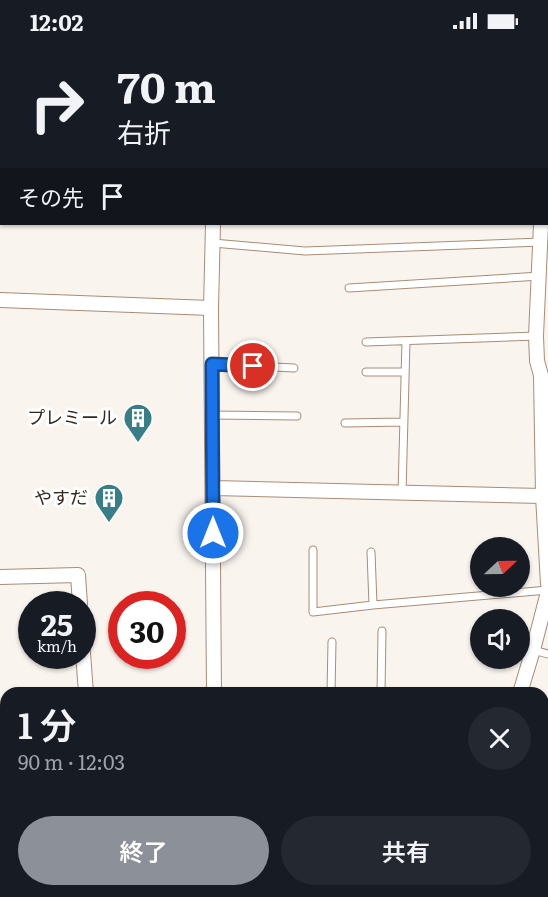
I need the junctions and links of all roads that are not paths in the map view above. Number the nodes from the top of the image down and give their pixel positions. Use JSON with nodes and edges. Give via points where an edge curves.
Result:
{"nodes":[{"id":1,"x":213,"y":225,"type":"edge"},
{"id":2,"x":541,"y":225,"type":"edge"},
{"id":3,"x":541,"y":242,"type":"junction"},
{"id":4,"x":213,"y":243,"type":"junction"},
{"id":5,"x":540,"y":276,"type":"junction"},
{"id":6,"x":349,"y":288,"type":"dead end"},
{"id":7,"x":0,"y":300,"type":"edge"},
{"id":8,"x":211,"y":308,"type":"junction"},
{"id":9,"x":536,"y":336,"type":"junction"},
{"id":10,"x":406,"y":341,"type":"junction"},
{"id":11,"x":366,"y":342,"type":"dead end"},
{"id":12,"x":543,"y":363,"type":"edge"},
{"id":13,"x":212,"y":364,"type":"junction"},
{"id":14,"x":294,"y":368,"type":"dead end"},
{"id":15,"x":366,"y":372,"type":"dead end"},
{"id":16,"x":405,"y":372,"type":"junction"},
{"id":17,"x":212,"y":415,"type":"junction"},
{"id":18,"x":297,"y":416,"type":"dead end"},
{"id":19,"x":404,"y":422,"type":"junction"},
{"id":20,"x":345,"y":423,"type":"dead end"},
{"id":21,"x":213,"y":488,"type":"junction"},
{"id":22,"x":402,"y":493,"type":"junction"},
{"id":23,"x":543,"y":496,"type":"junction"},
{"id":24,"x":313,"y":550,"type":"dead end"},
{"id":25,"x":370,"y":552,"type":"dead end"},
{"id":26,"x":0,"y":577,"type":"edge"},
{"id":27,"x":548,"y":584,"type":"edge"},
{"id":28,"x":79,"y":591,"type":"edge"},
{"id":29,"x":548,"y":591,"type":"edge"},
{"id":30,"x":373,"y":605,"type":"junction"},
{"id":31,"x":382,"y":631,"type":"dead end"},
{"id":32,"x":332,"y":642,"type":"dead end"},
{"id":33,"x":533,"y":650,"type":"junction"},
{"id":34,"x":548,"y":654,"type":"edge"},
{"id":35,"x":84,"y":669,"type":"edge"},
{"id":36,"x":86,"y":687,"type":"edge"},
{"id":37,"x":214,"y":687,"type":"edge"},
{"id":38,"x":331,"y":687,"type":"edge"},
{"id":39,"x":381,"y":687,"type":"edge"},
{"id":40,"x":522,"y":687,"type":"edge"}],
"edges":[{"from":1,"to":4,"type":"street"},
{"from":2,"to":3,"type":"street"},
{"from":3,"to":4,"type":"lane","via":[[305,251]]},
{"from":3,"to":5,"type":"street"},
{"from":4,"to":8,"type":"street"},
{"from":5,"to":6,"type":"lane"},
{"from":5,"to":9,"type":"street"},
{"from":7,"to":8,"type":"street"},
{"from":8,"to":13,"type":"street"},
{"from":9,"to":10,"type":"lane"},
{"from":9,"to":12,"type":"street"},
{"from":10,"to":11,"type":"lane"},
{"from":10,"to":16,"type":"lane"},
{"from":12,"to":23,"type":"street"},
{"from":13,"to":14,"type":"lane"},
{"from":13,"to":17,"type":"street"},
{"from":15,"to":16,"type":"lane"},
{"from":16,"to":19,"type":"lane"},
{"from":17,"to":18,"type":"lane"},
{"from":17,"to":21,"type":"street"},
{"from":19,"to":20,"type":"lane"},
{"from":19,"to":22,"type":"lane"},
{"from":21,"to":22,"type":"street"},
{"from":21,"to":37,"type":"street"},
{"from":22,"to":23,"type":"street"},
{"from":23,"to":27,"type":"street"},
{"from":24,"to":30,"type":"lane","via":[[313,612]]},
{"from":25,"to":30,"type":"lane"},
{"from":26,"to":28,"type":"street","via":[[78,575]]},
{"from":29,"to":30,"type":"lane"},
{"from":29,"to":33,"type":"street"},
{"from":31,"to":39,"type":"lane"},
{"from":32,"to":38,"type":"lane"},
{"from":33,"to":34,"type":"lane"},
{"from":33,"to":40,"type":"street"},
{"from":35,"to":36,"type":"street"}]}
